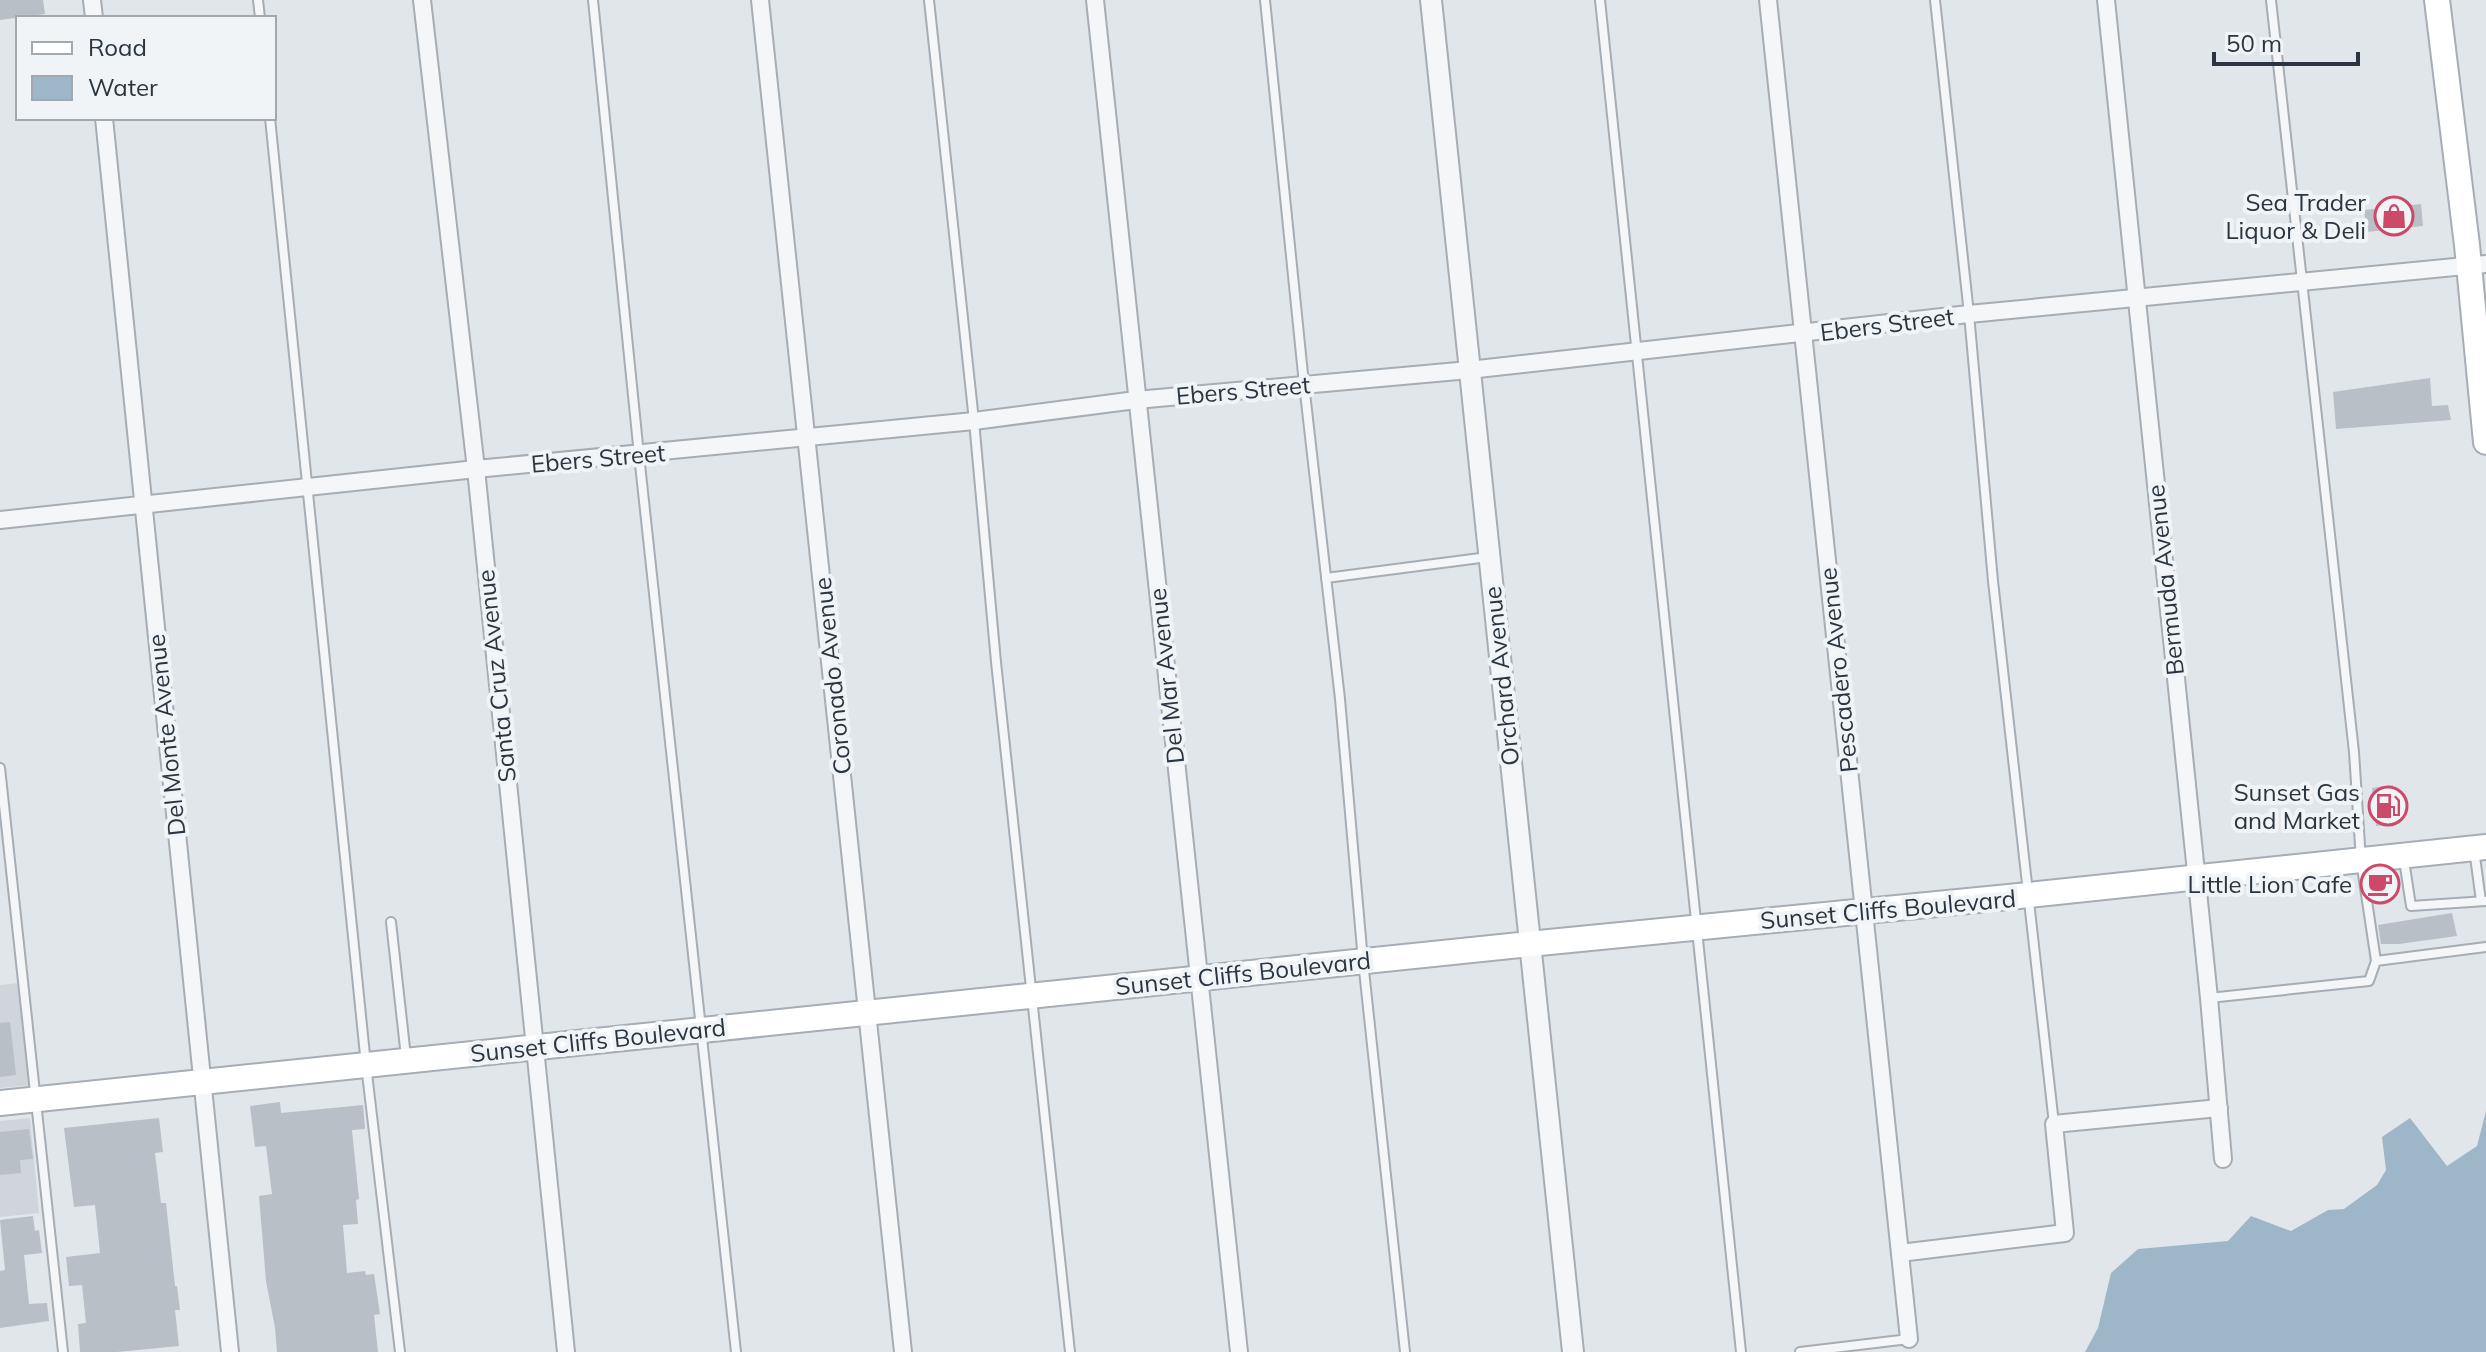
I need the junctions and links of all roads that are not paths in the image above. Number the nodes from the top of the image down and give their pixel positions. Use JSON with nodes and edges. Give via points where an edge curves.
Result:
{"nodes":[{"id":1,"x":422,"y":0,"type":"edge"},
{"id":2,"x":593,"y":0,"type":"edge"},
{"id":3,"x":760,"y":0,"type":"edge"},
{"id":4,"x":929,"y":0,"type":"edge"},
{"id":5,"x":1095,"y":0,"type":"edge"},
{"id":6,"x":1265,"y":0,"type":"edge"},
{"id":7,"x":1431,"y":0,"type":"edge"},
{"id":8,"x":1600,"y":0,"type":"edge"},
{"id":9,"x":1768,"y":0,"type":"edge"},
{"id":10,"x":1935,"y":0,"type":"edge"},
{"id":11,"x":2106,"y":0,"type":"edge"},
{"id":12,"x":2271,"y":0,"type":"edge"},
{"id":13,"x":2437,"y":0,"type":"edge"},
{"id":14,"x":104,"y":120,"type":"edge"},
{"id":15,"x":270,"y":120,"type":"edge"},
{"id":16,"x":2477,"y":265,"type":"edge"},
{"id":17,"x":2302,"y":280,"type":"junction"},
{"id":18,"x":2136,"y":297,"type":"junction"},
{"id":19,"x":1969,"y":314,"type":"junction"},
{"id":20,"x":1804,"y":334,"type":"junction"},
{"id":21,"x":1637,"y":350,"type":"junction"},
{"id":22,"x":2481,"y":351,"type":"edge"},
{"id":23,"x":1469,"y":370,"type":"junction"},
{"id":24,"x":1304,"y":384,"type":"junction"},
{"id":25,"x":1136,"y":400,"type":"junction"},
{"id":26,"x":974,"y":421,"type":"junction"},
{"id":27,"x":807,"y":437,"type":"junction"},
{"id":28,"x":2486,"y":442,"type":"edge"},
{"id":29,"x":639,"y":455,"type":"junction"},
{"id":30,"x":476,"y":469,"type":"junction"},
{"id":31,"x":308,"y":487,"type":"junction"},
{"id":32,"x":143,"y":505,"type":"junction"},
{"id":33,"x":0,"y":520,"type":"edge"},
{"id":34,"x":1489,"y":557,"type":"junction"},
{"id":35,"x":1326,"y":578,"type":"junction"},
{"id":36,"x":0,"y":768,"type":"edge"},
{"id":37,"x":2480,"y":848,"type":"edge"},
{"id":38,"x":2404,"y":855,"type":"junction"},
{"id":39,"x":2361,"y":861,"type":"junction"},
{"id":40,"x":2196,"y":878,"type":"junction"},
{"id":41,"x":2029,"y":895,"type":"junction"},
{"id":42,"x":2484,"y":901,"type":"edge"},
{"id":43,"x":1862,"y":910,"type":"junction"},
{"id":44,"x":391,"y":922,"type":"dead end"},
{"id":45,"x":1698,"y":927,"type":"junction"},
{"id":46,"x":1529,"y":944,"type":"junction"},
{"id":47,"x":2486,"y":947,"type":"edge"},
{"id":48,"x":1363,"y":961,"type":"junction"},
{"id":49,"x":2376,"y":961,"type":"junction"},
{"id":50,"x":1199,"y":978,"type":"junction"},
{"id":51,"x":1032,"y":995,"type":"junction"},
{"id":52,"x":2209,"y":998,"type":"junction"},
{"id":53,"x":868,"y":1012,"type":"junction"},
{"id":54,"x":700,"y":1030,"type":"junction"},
{"id":55,"x":535,"y":1047,"type":"junction"},
{"id":56,"x":406,"y":1061,"type":"junction"},
{"id":57,"x":366,"y":1065,"type":"junction"},
{"id":58,"x":203,"y":1081,"type":"junction"},
{"id":59,"x":36,"y":1099,"type":"junction"},
{"id":60,"x":0,"y":1103,"type":"edge"},
{"id":61,"x":2219,"y":1108,"type":"junction"},
{"id":62,"x":2054,"y":1124,"type":"junction"},
{"id":63,"x":2223,"y":1159,"type":"dead end"},
{"id":64,"x":1900,"y":1253,"type":"junction"},
{"id":65,"x":1909,"y":1339,"type":"joint"},
{"id":66,"x":63,"y":1352,"type":"edge"},
{"id":67,"x":230,"y":1352,"type":"edge"},
{"id":68,"x":400,"y":1352,"type":"edge"},
{"id":69,"x":566,"y":1352,"type":"edge"},
{"id":70,"x":736,"y":1352,"type":"edge"},
{"id":71,"x":903,"y":1352,"type":"edge"},
{"id":72,"x":1070,"y":1352,"type":"edge"},
{"id":73,"x":1239,"y":1352,"type":"edge"},
{"id":74,"x":1405,"y":1352,"type":"edge"},
{"id":75,"x":1573,"y":1352,"type":"edge"},
{"id":76,"x":1741,"y":1352,"type":"edge"},
{"id":77,"x":1800,"y":1352,"type":"edge"}],
"edges":[{"from":1,"to":30,"type":"street","name":"Santa Cruz Avenue"},
{"from":2,"to":29,"type":"lane"},
{"from":3,"to":27,"type":"street","name":"Coronado Avenue"},
{"from":4,"to":26,"type":"lane"},
{"from":5,"to":25,"type":"street","name":"Del Mar Avenue"},
{"from":6,"to":24,"type":"lane"},
{"from":7,"to":23,"type":"street","name":"Orchard Avenue"},
{"from":8,"to":21,"type":"lane"},
{"from":9,"to":20,"type":"street","name":"Pescadero Avenue"},
{"from":10,"to":19,"type":"lane"},
{"from":11,"to":18,"type":"street","name":"Bermuda Avenue"},
{"from":12,"to":17,"type":"lane"},
{"from":13,"to":16,"type":"main road"},
{"from":14,"to":32,"type":"street","name":"Del Monte Avenue"},
{"from":15,"to":31,"type":"lane"},
{"from":16,"to":17,"type":"street","name":"Ebers Street"},
{"from":16,"to":22,"type":"main road"},
{"from":17,"to":18,"type":"street","name":"Ebers Street"},
{"from":17,"to":39,"type":"lane","via":[[2354,752]]},
{"from":18,"to":19,"type":"street","name":"Ebers Street"},
{"from":18,"to":40,"type":"street","name":"Bermuda Avenue"},
{"from":19,"to":20,"type":"street","name":"Ebers Street"},
{"from":19,"to":41,"type":"lane"},
{"from":20,"to":21,"type":"street","name":"Ebers Street"},
{"from":20,"to":43,"type":"street","name":"Pescadero Avenue"},
{"from":21,"to":23,"type":"street","name":"Ebers Street"},
{"from":21,"to":45,"type":"lane"},
{"from":22,"to":28,"type":"main road"},
{"from":23,"to":24,"type":"street","name":"Ebers Street"},
{"from":23,"to":34,"type":"street","name":"Orchard Avenue"},
{"from":24,"to":25,"type":"street","name":"Ebers Street"},
{"from":24,"to":35,"type":"lane"},
{"from":25,"to":26,"type":"street","name":"Ebers Street"},
{"from":25,"to":50,"type":"street","name":"Del Mar Avenue"},
{"from":26,"to":27,"type":"street","name":"Ebers Street"},
{"from":26,"to":51,"type":"lane"},
{"from":27,"to":29,"type":"street","name":"Ebers Street"},
{"from":27,"to":53,"type":"street","name":"Coronado Avenue"},
{"from":29,"to":30,"type":"street","name":"Ebers Street"},
{"from":29,"to":54,"type":"lane"},
{"from":30,"to":31,"type":"street","name":"Ebers Street"},
{"from":30,"to":55,"type":"street","name":"Santa Cruz Avenue"},
{"from":31,"to":32,"type":"street","name":"Ebers Street"},
{"from":31,"to":57,"type":"lane"},
{"from":32,"to":33,"type":"street","name":"Ebers Street"},
{"from":32,"to":58,"type":"street","name":"Del Monte Avenue"},
{"from":34,"to":35,"type":"lane"},
{"from":34,"to":46,"type":"street","name":"Orchard Avenue"},
{"from":35,"to":48,"type":"lane"},
{"from":36,"to":59,"type":"lane"},
{"from":37,"to":38,"type":"main road","name":"Sunset Cliffs Boulevard"},
{"from":37,"to":42,"type":"lane"},
{"from":38,"to":39,"type":"main road","name":"Sunset Cliffs Boulevard"},
{"from":38,"to":42,"type":"lane","via":[[2411,906]]},
{"from":39,"to":40,"type":"main road","name":"Sunset Cliffs Boulevard"},
{"from":39,"to":49,"type":"lane"},
{"from":40,"to":41,"type":"main road","name":"Sunset Cliffs Boulevard"},
{"from":40,"to":52,"type":"street","name":"Bermuda Avenue"},
{"from":41,"to":43,"type":"main road","name":"Sunset Cliffs Boulevard"},
{"from":41,"to":62,"type":"lane"},
{"from":43,"to":45,"type":"main road","name":"Sunset Cliffs Boulevard"},
{"from":43,"to":64,"type":"street","name":"Pescadero Avenue"},
{"from":44,"to":56,"type":"lane"},
{"from":45,"to":46,"type":"main road","name":"Sunset Cliffs Boulevard"},
{"from":45,"to":76,"type":"lane"},
{"from":46,"to":48,"type":"main road","name":"Sunset Cliffs Boulevard"},
{"from":46,"to":75,"type":"street","name":"Orchard Avenue"},
{"from":47,"to":49,"type":"lane"},
{"from":48,"to":50,"type":"main road","name":"Sunset Cliffs Boulevard"},
{"from":48,"to":74,"type":"lane"},
{"from":49,"to":52,"type":"lane","via":[[2369,981]]},
{"from":50,"to":51,"type":"main road","name":"Sunset Cliffs Boulevard"},
{"from":50,"to":73,"type":"street","name":"Del Mar Avenue"},
{"from":51,"to":53,"type":"main road","name":"Sunset Cliffs Boulevard"},
{"from":51,"to":72,"type":"lane"},
{"from":52,"to":61,"type":"street","name":"Bermuda Avenue"},
{"from":53,"to":54,"type":"main road","name":"Sunset Cliffs Boulevard"},
{"from":53,"to":71,"type":"street","name":"Coronado Avenue"},
{"from":54,"to":55,"type":"main road","name":"Sunset Cliffs Boulevard"},
{"from":54,"to":70,"type":"lane"},
{"from":55,"to":56,"type":"main road","name":"Sunset Cliffs Boulevard"},
{"from":55,"to":69,"type":"street","name":"Santa Cruz Avenue"},
{"from":56,"to":57,"type":"main road","name":"Sunset Cliffs Boulevard"},
{"from":57,"to":58,"type":"main road","name":"Sunset Cliffs Boulevard"},
{"from":57,"to":68,"type":"lane"},
{"from":58,"to":59,"type":"main road","name":"Sunset Cliffs Boulevard"},
{"from":58,"to":67,"type":"street","name":"Del Monte Avenue"},
{"from":59,"to":60,"type":"main road","name":"Sunset Cliffs Boulevard"},
{"from":59,"to":66,"type":"lane"},
{"from":61,"to":62,"type":"street"},
{"from":61,"to":63,"type":"street","name":"Bermuda Avenue"},
{"from":62,"to":64,"type":"street","via":[[2065,1233]]},
{"from":64,"to":65,"type":"street","name":"Pescadero Avenue"},
{"from":65,"to":77,"type":"lane"}]}
